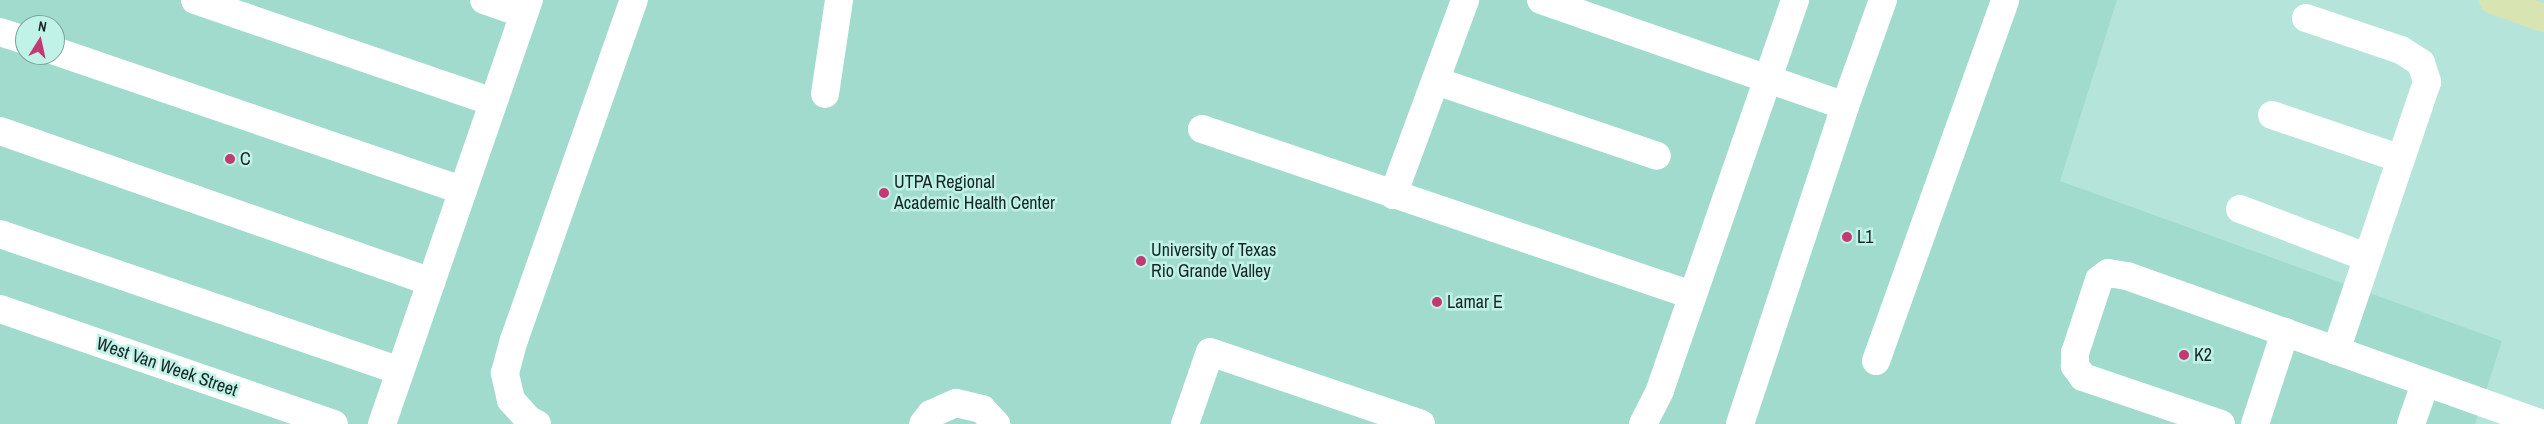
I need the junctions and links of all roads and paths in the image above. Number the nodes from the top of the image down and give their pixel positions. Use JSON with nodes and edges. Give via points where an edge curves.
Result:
{"nodes":[{"id":1,"x":195,"y":0,"type":"edge"},
{"id":2,"x":484,"y":0,"type":"edge"},
{"id":3,"x":634,"y":0,"type":"edge"},
{"id":4,"x":839,"y":0,"type":"edge"},
{"id":5,"x":1464,"y":0,"type":"edge"},
{"id":6,"x":1541,"y":0,"type":"edge"},
{"id":7,"x":1795,"y":0,"type":"edge"},
{"id":8,"x":1883,"y":0,"type":"edge"},
{"id":9,"x":2004,"y":0,"type":"edge"},
{"id":10,"x":2493,"y":0,"type":"edge"},
{"id":11,"x":527,"y":7,"type":"edge"},
{"id":12,"x":2306,"y":18,"type":"dead end"},
{"id":13,"x":2544,"y":18,"type":"edge"},
{"id":14,"x":0,"y":32,"type":"edge"},
{"id":15,"x":15,"y":37,"type":"edge"},
{"id":16,"x":65,"y":54,"type":"edge"},
{"id":17,"x":1768,"y":79,"type":"junction"},
{"id":18,"x":1436,"y":81,"type":"junction"},
{"id":19,"x":825,"y":94,"type":"dead end"},
{"id":20,"x":493,"y":102,"type":"junction"},
{"id":21,"x":1845,"y":106,"type":"junction"},
{"id":22,"x":2272,"y":115,"type":"dead end"},
{"id":23,"x":1202,"y":129,"type":"dead end"},
{"id":24,"x":0,"y":131,"type":"edge"},
{"id":25,"x":1657,"y":156,"type":"dead end"},
{"id":26,"x":2401,"y":159,"type":"junction"},
{"id":27,"x":463,"y":191,"type":"junction"},
{"id":28,"x":1394,"y":195,"type":"junction"},
{"id":29,"x":2240,"y":209,"type":"dead end"},
{"id":30,"x":0,"y":234,"type":"edge"},
{"id":31,"x":2366,"y":257,"type":"junction"},
{"id":32,"x":431,"y":282,"type":"junction"},
{"id":33,"x":1692,"y":295,"type":"junction"},
{"id":34,"x":0,"y":309,"type":"edge"},
{"id":35,"x":2285,"y":332,"type":"junction"},
{"id":36,"x":2336,"y":352,"type":"junction"},
{"id":37,"x":1876,"y":361,"type":"dead end"},
{"id":38,"x":400,"y":371,"type":"junction"},
{"id":39,"x":2425,"y":384,"type":"junction"},
{"id":40,"x":295,"y":417,"type":"edge"},
{"id":41,"x":334,"y":424,"type":"edge"},
{"id":42,"x":382,"y":424,"type":"edge"},
{"id":43,"x":537,"y":424,"type":"edge"},
{"id":44,"x":923,"y":424,"type":"edge"},
{"id":45,"x":996,"y":424,"type":"edge"},
{"id":46,"x":1185,"y":424,"type":"edge"},
{"id":47,"x":1421,"y":424,"type":"edge"},
{"id":48,"x":1643,"y":424,"type":"edge"},
{"id":49,"x":1740,"y":424,"type":"edge"},
{"id":50,"x":2221,"y":424,"type":"edge"},
{"id":51,"x":2255,"y":424,"type":"edge"},
{"id":52,"x":2411,"y":424,"type":"edge"},
{"id":53,"x":2542,"y":424,"type":"edge"}],
"edges":[{"from":1,"to":20,"type":"street"},
{"from":2,"to":11,"type":"street"},
{"from":3,"to":43,"type":"street","via":[[505,373],[512,400],[529,420]]},
{"from":4,"to":19,"type":"street"},
{"from":5,"to":18,"type":"street"},
{"from":6,"to":17,"type":"street"},
{"from":7,"to":17,"type":"street"},
{"from":8,"to":21,"type":"street"},
{"from":9,"to":37,"type":"street"},
{"from":10,"to":13,"type":"main road"},
{"from":11,"to":20,"type":"street"},
{"from":12,"to":26,"type":"street","via":[[2401,50],[2421,63],[2426,82]]},
{"from":14,"to":15,"type":"street"},
{"from":16,"to":27,"type":"street"},
{"from":17,"to":21,"type":"street"},
{"from":17,"to":33,"type":"street"},
{"from":18,"to":25,"type":"street"},
{"from":18,"to":28,"type":"street"},
{"from":20,"to":27,"type":"street"},
{"from":21,"to":49,"type":"street"},
{"from":22,"to":26,"type":"street"},
{"from":23,"to":28,"type":"street"},
{"from":24,"to":32,"type":"street"},
{"from":26,"to":31,"type":"street"},
{"from":27,"to":32,"type":"street"},
{"from":28,"to":33,"type":"street"},
{"from":29,"to":31,"type":"street"},
{"from":30,"to":38,"type":"street"},
{"from":31,"to":36,"type":"street"},
{"from":32,"to":38,"type":"street"},
{"from":33,"to":48,"type":"street","via":[[1659,393]]},
{"from":34,"to":40,"type":"street","name":"West Van Week Street"},
{"from":35,"to":36,"type":"street"},
{"from":35,"to":50,"type":"street","via":[[2127,276],[2108,272],[2099,280],[2075,353],[2075,366],[2083,377]]},
{"from":35,"to":51,"type":"street"},
{"from":36,"to":39,"type":"street"},
{"from":38,"to":42,"type":"street"},
{"from":39,"to":52,"type":"street"},
{"from":39,"to":53,"type":"street"},
{"from":40,"to":41,"type":"street","name":"West Van Week Street"},
{"from":44,"to":45,"type":"street","via":[[931,414],[956,403],[982,409]]},
{"from":46,"to":47,"type":"street","via":[[1210,352]]}]}
